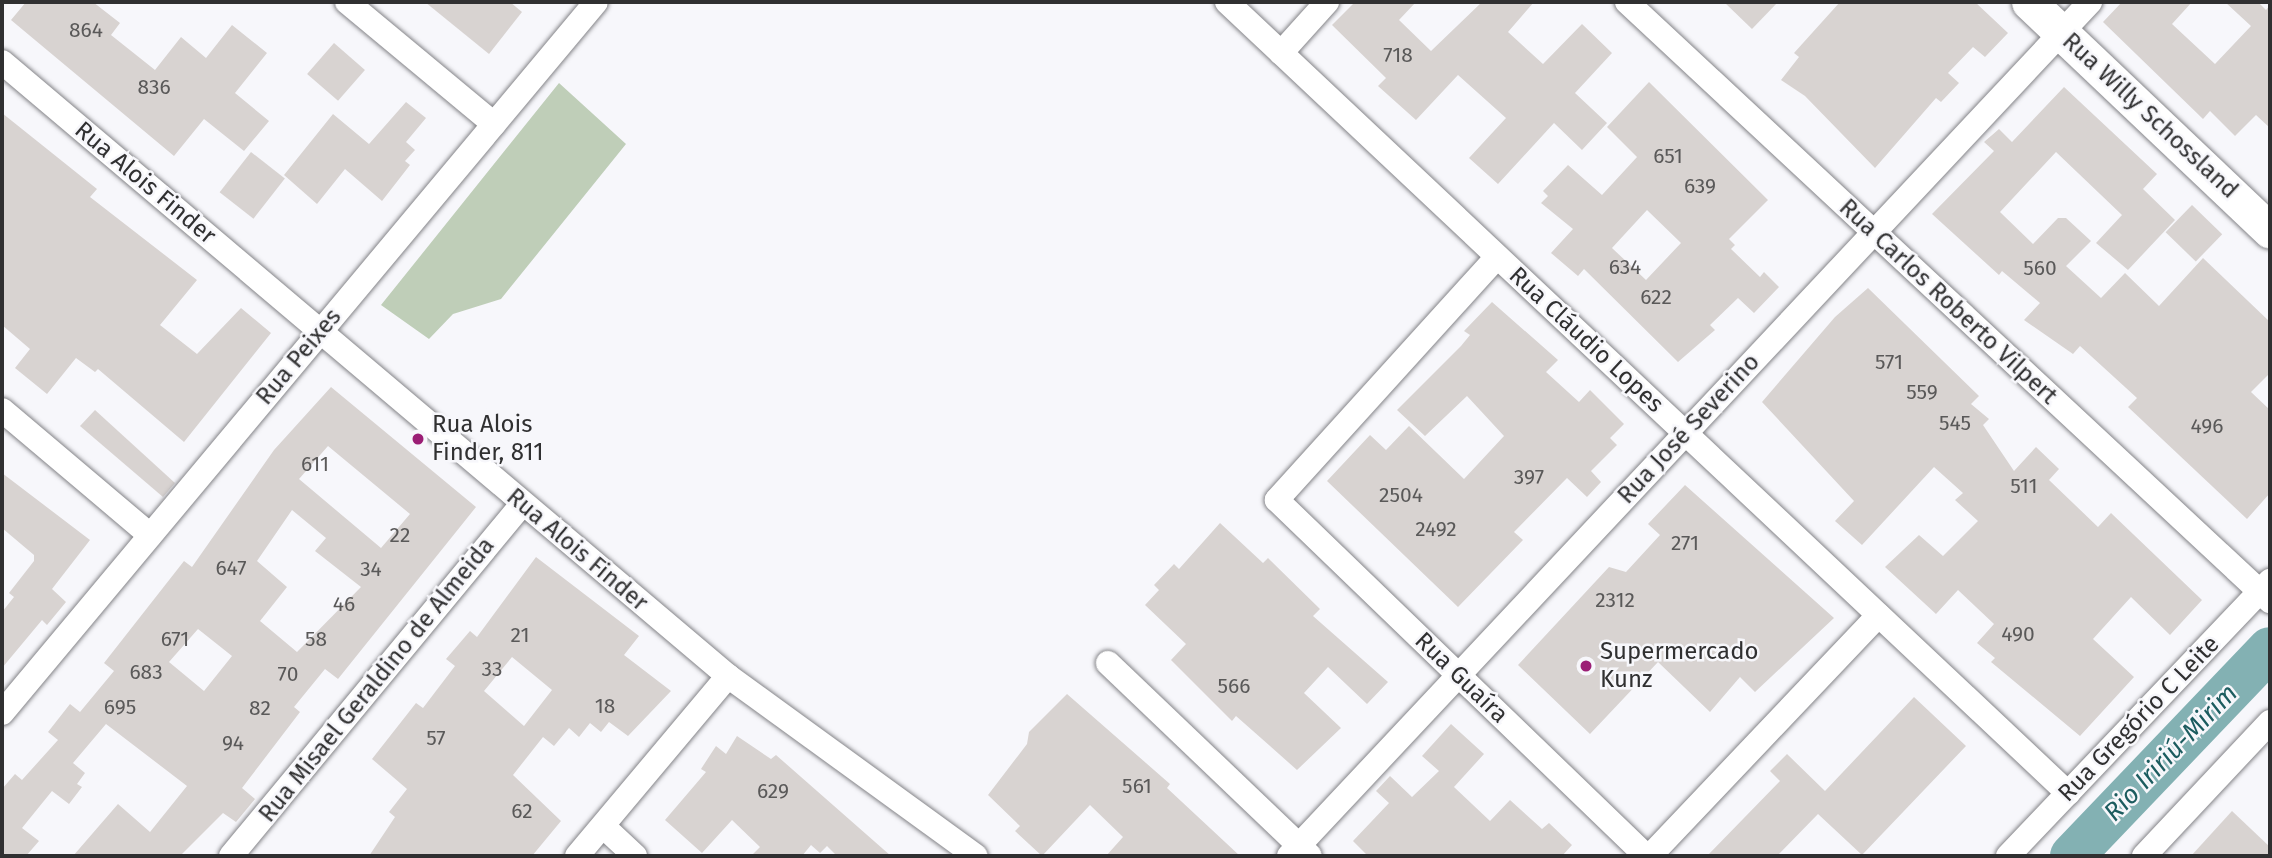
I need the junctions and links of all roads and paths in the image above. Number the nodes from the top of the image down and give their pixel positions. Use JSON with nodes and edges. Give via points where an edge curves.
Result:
{"nodes":[{"id":1,"x":347,"y":2,"type":"edge"},
{"id":2,"x":596,"y":2,"type":"edge"},
{"id":3,"x":1227,"y":2,"type":"edge"},
{"id":4,"x":1327,"y":2,"type":"edge"},
{"id":5,"x":1628,"y":2,"type":"edge"},
{"id":6,"x":2029,"y":2,"type":"edge"},
{"id":7,"x":2090,"y":2,"type":"edge"},
{"id":8,"x":2061,"y":32,"type":"junction"},
{"id":9,"x":1281,"y":53,"type":"junction"},
{"id":10,"x":2,"y":62,"type":"edge"},
{"id":11,"x":494,"y":124,"type":"junction"},
{"id":12,"x":2270,"y":230,"type":"edge"},
{"id":13,"x":1873,"y":233,"type":"junction"},
{"id":14,"x":1496,"y":257,"type":"junction"},
{"id":15,"x":320,"y":331,"type":"junction"},
{"id":16,"x":2,"y":410,"type":"edge"},
{"id":17,"x":1685,"y":433,"type":"junction"},
{"id":18,"x":522,"y":504,"type":"junction"},
{"id":19,"x":150,"y":535,"type":"junction"},
{"id":20,"x":2267,"y":591,"type":"edge"},
{"id":21,"x":1879,"y":615,"type":"junction"},
{"id":22,"x":1108,"y":663,"type":"dead end"},
{"id":23,"x":728,"y":676,"type":"junction"},
{"id":24,"x":1459,"y":676,"type":"junction"},
{"id":25,"x":2,"y":713,"type":"edge"},
{"id":26,"x":2270,"y":722,"type":"edge"},
{"id":27,"x":2068,"y":793,"type":"junction"},
{"id":28,"x":603,"y":826,"type":"junction"},
{"id":29,"x":1300,"y":853,"type":"edge"},
{"id":30,"x":2152,"y":854,"type":"edge"},
{"id":31,"x":231,"y":856,"type":"edge"},
{"id":32,"x":577,"y":856,"type":"edge"},
{"id":33,"x":635,"y":856,"type":"edge"},
{"id":34,"x":976,"y":856,"type":"edge"},
{"id":35,"x":1648,"y":856,"type":"edge"},
{"id":36,"x":2008,"y":856,"type":"edge"}],
"edges":[{"from":1,"to":11,"type":"street"},
{"from":2,"to":11,"type":"street","name":"Rua Peixes"},
{"from":3,"to":9,"type":"street","name":"Rua Cláudio Lopes"},
{"from":4,"to":9,"type":"street"},
{"from":5,"to":13,"type":"street","name":"Rua Carlos Roberto Vilpert"},
{"from":6,"to":8,"type":"street","name":"Rua Willy Schossland"},
{"from":7,"to":8,"type":"street","name":"Rua José Severino"},
{"from":8,"to":12,"type":"street","name":"Rua Willy Schossland"},
{"from":8,"to":13,"type":"street","name":"Rua José Severino"},
{"from":9,"to":14,"type":"street","name":"Rua Cláudio Lopes"},
{"from":10,"to":15,"type":"street","name":"Rua Alois Finder"},
{"from":11,"to":15,"type":"street","name":"Rua Peixes"},
{"from":13,"to":17,"type":"street","name":"Rua José Severino"},
{"from":13,"to":20,"type":"street","name":"Rua Carlos Roberto Vilpert"},
{"from":14,"to":17,"type":"street","name":"Rua Cláudio Lopes"},
{"from":14,"to":24,"type":"street","name":"Rua Guaíra","via":[[1277,500]]},
{"from":15,"to":18,"type":"street","name":"Rua Alois Finder"},
{"from":15,"to":19,"type":"street","name":"Rua Peixes"},
{"from":16,"to":19,"type":"street"},
{"from":17,"to":21,"type":"street","name":"Rua Cláudio Lopes"},
{"from":17,"to":24,"type":"street","name":"Rua José Severino"},
{"from":18,"to":23,"type":"street","name":"Rua Alois Finder"},
{"from":18,"to":31,"type":"street","name":"Rua Misael Geraldino de Almeida"},
{"from":19,"to":25,"type":"street","name":"Rua Peixes"},
{"from":20,"to":27,"type":"street","name":"Rua Gregório C Leite"},
{"from":21,"to":27,"type":"street","name":"Rua Cláudio Lopes"},
{"from":21,"to":35,"type":"street"},
{"from":22,"to":29,"type":"street"},
{"from":23,"to":28,"type":"street"},
{"from":23,"to":34,"type":"street","name":"Rua Alois Finder"},
{"from":24,"to":29,"type":"street","name":"Rua José Severino"},
{"from":24,"to":35,"type":"street","name":"Rua Guaíra"},
{"from":26,"to":30,"type":"street"},
{"from":27,"to":36,"type":"street","name":"Rua Gregório C Leite"},
{"from":28,"to":32,"type":"street"},
{"from":28,"to":33,"type":"street"}]}
